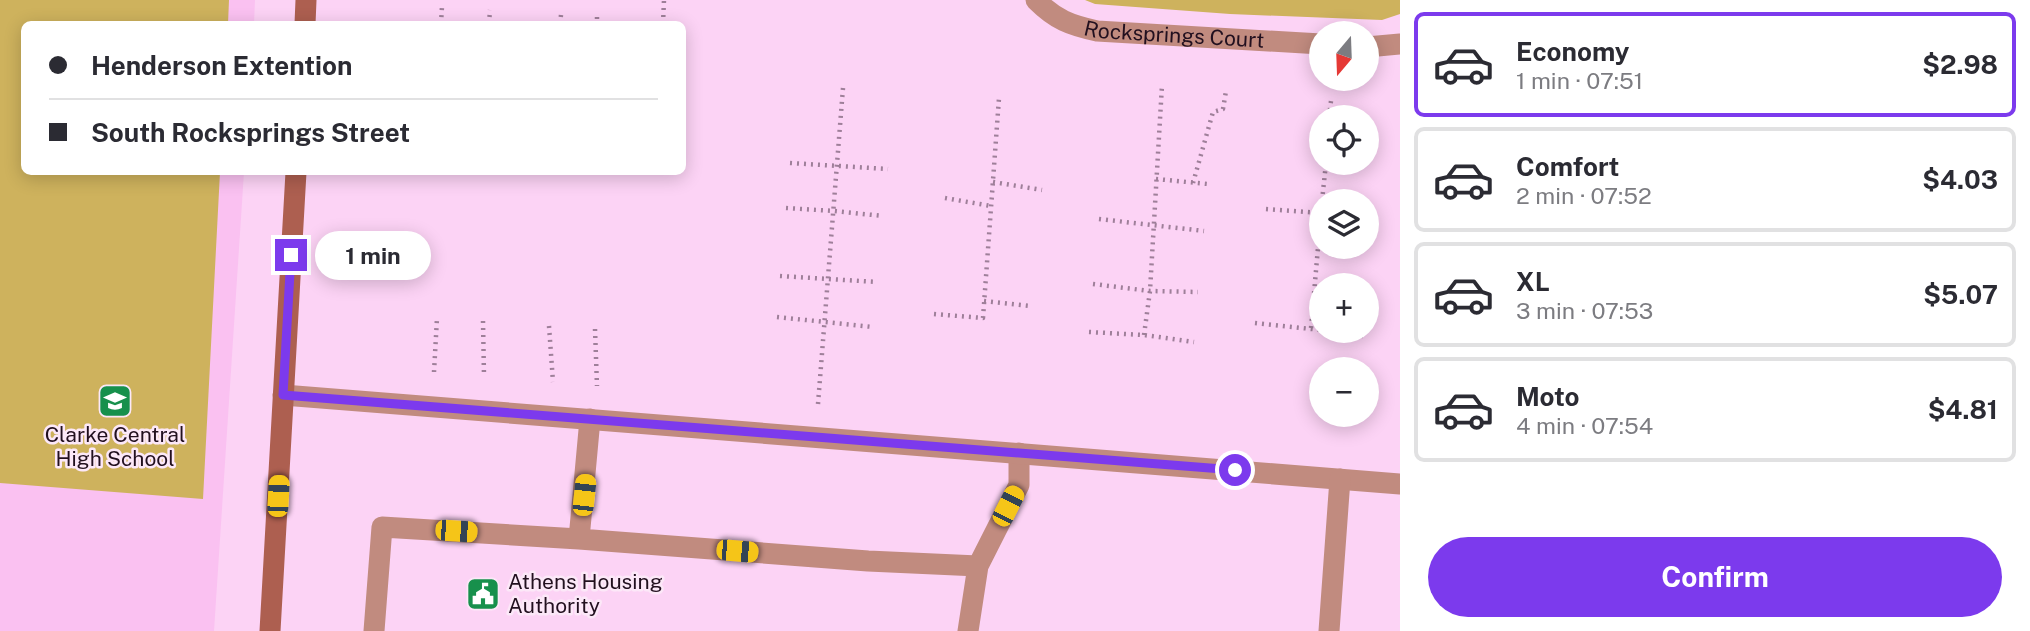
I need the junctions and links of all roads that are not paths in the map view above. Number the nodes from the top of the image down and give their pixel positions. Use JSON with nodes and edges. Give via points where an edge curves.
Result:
{"nodes":[{"id":1,"x":306,"y":0,"type":"edge"},
{"id":2,"x":1036,"y":0,"type":"edge"},
{"id":3,"x":305,"y":21,"type":"edge"},
{"id":4,"x":1309,"y":43,"type":"edge"},
{"id":5,"x":1400,"y":44,"type":"edge"},
{"id":6,"x":1379,"y":46,"type":"edge"},
{"id":7,"x":296,"y":175,"type":"edge"},
{"id":8,"x":283,"y":395,"type":"junction"},
{"id":9,"x":590,"y":419,"type":"junction"},
{"id":10,"x":1019,"y":453,"type":"junction"},
{"id":11,"x":1340,"y":479,"type":"junction"},
{"id":12,"x":1400,"y":484,"type":"edge"},
{"id":13,"x":579,"y":539,"type":"junction"},
{"id":14,"x":978,"y":566,"type":"junction"},
{"id":15,"x":270,"y":631,"type":"edge"},
{"id":16,"x":374,"y":631,"type":"edge"},
{"id":17,"x":968,"y":631,"type":"edge"},
{"id":18,"x":1329,"y":631,"type":"edge"}],
"edges":[{"from":1,"to":3,"type":"street"},
{"from":2,"to":4,"type":"street","name":"Rocksprings Court","via":[[1071,25],[1097,31]]},
{"from":5,"to":6,"type":"street"},
{"from":7,"to":8,"type":"street"},
{"from":8,"to":9,"type":"street"},
{"from":8,"to":15,"type":"street"},
{"from":9,"to":10,"type":"street"},
{"from":9,"to":13,"type":"street"},
{"from":10,"to":11,"type":"street"},
{"from":10,"to":14,"type":"street","via":[[1019,485]]},
{"from":11,"to":12,"type":"street"},
{"from":11,"to":18,"type":"street"},
{"from":13,"to":14,"type":"street"},
{"from":13,"to":16,"type":"street","via":[[382,527]]},
{"from":14,"to":17,"type":"street"}]}
